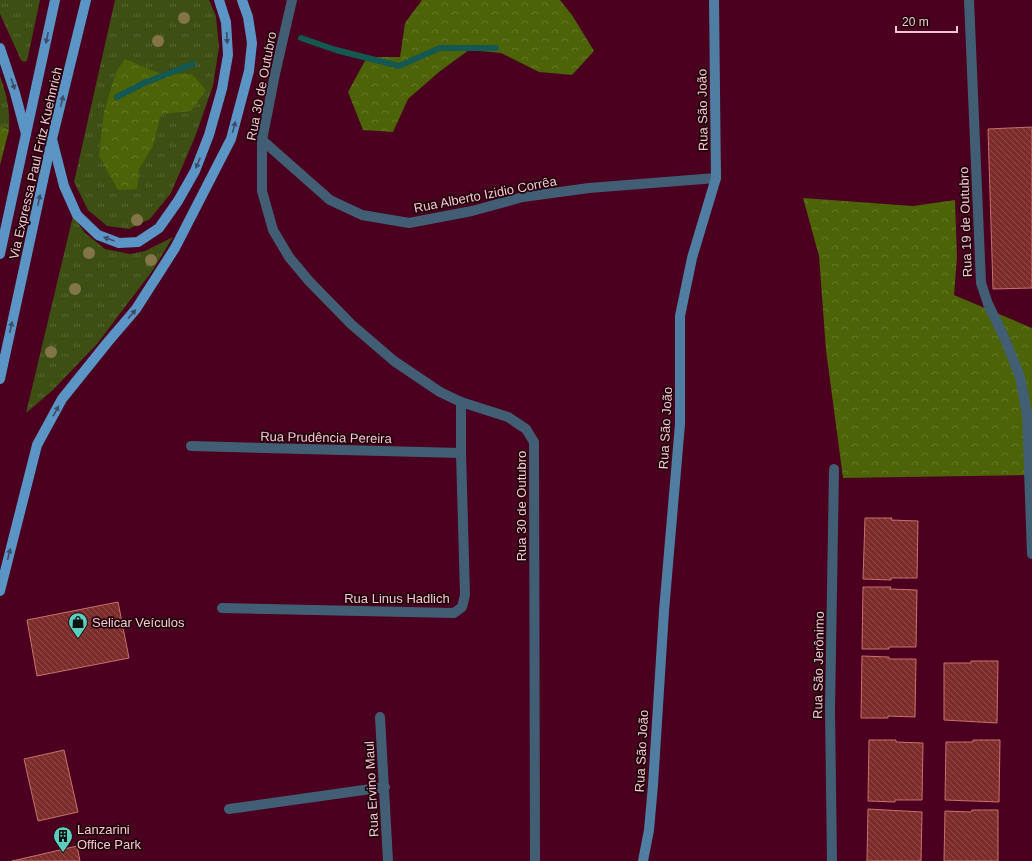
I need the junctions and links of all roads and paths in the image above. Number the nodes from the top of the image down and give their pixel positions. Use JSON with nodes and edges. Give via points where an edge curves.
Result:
{"nodes":[{"id":1,"x":55,"y":0,"type":"edge"},
{"id":2,"x":86,"y":0,"type":"edge"},
{"id":3,"x":219,"y":0,"type":"edge"},
{"id":4,"x":242,"y":0,"type":"edge"},
{"id":5,"x":292,"y":0,"type":"edge"},
{"id":6,"x":714,"y":0,"type":"edge"},
{"id":7,"x":969,"y":0,"type":"edge"},
{"id":8,"x":0,"y":48,"type":"edge"},
{"id":9,"x":26,"y":137,"type":"junction"},
{"id":10,"x":52,"y":139,"type":"junction"},
{"id":11,"x":262,"y":140,"type":"junction"},
{"id":12,"x":716,"y":178,"type":"junction"},
{"id":13,"x":0,"y":254,"type":"edge"},
{"id":14,"x":0,"y":379,"type":"edge"},
{"id":15,"x":461,"y":402,"type":"junction"},
{"id":16,"x":190,"y":446,"type":"dead end"},
{"id":17,"x":461,"y":453,"type":"junction"},
{"id":18,"x":834,"y":469,"type":"dead end"},
{"id":19,"x":1032,"y":554,"type":"edge"},
{"id":20,"x":0,"y":592,"type":"edge"},
{"id":21,"x":222,"y":608,"type":"dead end"},
{"id":22,"x":380,"y":716,"type":"dead end"},
{"id":23,"x":385,"y":787,"type":"junction"},
{"id":24,"x":229,"y":809,"type":"dead end"},
{"id":25,"x":388,"y":861,"type":"edge"},
{"id":26,"x":535,"y":861,"type":"edge"},
{"id":27,"x":643,"y":861,"type":"edge"},
{"id":28,"x":832,"y":861,"type":"edge"}],
"edges":[{"from":1,"to":9,"type":"main road","name":"Via Expressa Paul Fritz Kuehnrich","one_way":true},
{"from":10,"to":2,"type":"main road","name":"Via Expressa Paul Fritz Kuehnrich","one_way":true},
{"from":3,"to":10,"type":"main road","one_way":true,"via":[[226,22],[228,55],[222,89],[209,135],[195,171],[159,228],[138,242],[119,243],[98,235],[77,216],[64,186]]},
{"from":20,"to":4,"type":"main road","one_way":true,"via":[[36,445],[62,399],[140,303],[175,248],[231,139],[249,71],[252,43]]},
{"from":5,"to":11,"type":"street","name":"Rua 30 de Outubro"},
{"from":6,"to":12,"type":"street","name":"Rua São João"},
{"from":7,"to":19,"type":"street","name":"Rua 19 de Outubro","via":[[981,283],[1020,377],[1027,414]]},
{"from":8,"to":9,"type":"main road","one_way":true},
{"from":9,"to":13,"type":"main road","name":"Via Expressa Paul Fritz Kuehnrich"},
{"from":14,"to":10,"type":"main road","name":"Via Expressa Paul Fritz Kuehnrich","one_way":true},
{"from":11,"to":12,"type":"street","name":"Rua Alberto Izidio Corrêa","via":[[330,200],[362,215],[408,223],[472,211],[523,197],[588,188]]},
{"from":11,"to":15,"type":"street","name":"Rua 30 de Outubro","via":[[262,190],[273,230],[289,257],[351,324],[394,361],[440,392]]},
{"from":12,"to":27,"type":"street","name":"Rua São João","via":[[692,258],[680,316],[680,424],[663,619],[649,830]]},
{"from":15,"to":17,"type":"street","name":"Rua Linus Hadlich"},
{"from":15,"to":26,"type":"street","name":"Rua 30 de Outubro","via":[[508,417],[526,429],[534,442]]},
{"from":16,"to":17,"type":"street","name":"Rua Prudência Pereira"},
{"from":17,"to":21,"type":"street","name":"Rua Linus Hadlich","via":[[465,595],[462,607],[454,613]]},
{"from":18,"to":28,"type":"street","name":"Rua São Jerônimo","via":[[830,710]]},
{"from":22,"to":23,"type":"street","name":"Rua Ervino Maul"},
{"from":23,"to":24,"type":"street"},
{"from":23,"to":25,"type":"street","name":"Rua Ervino Maul"}]}
